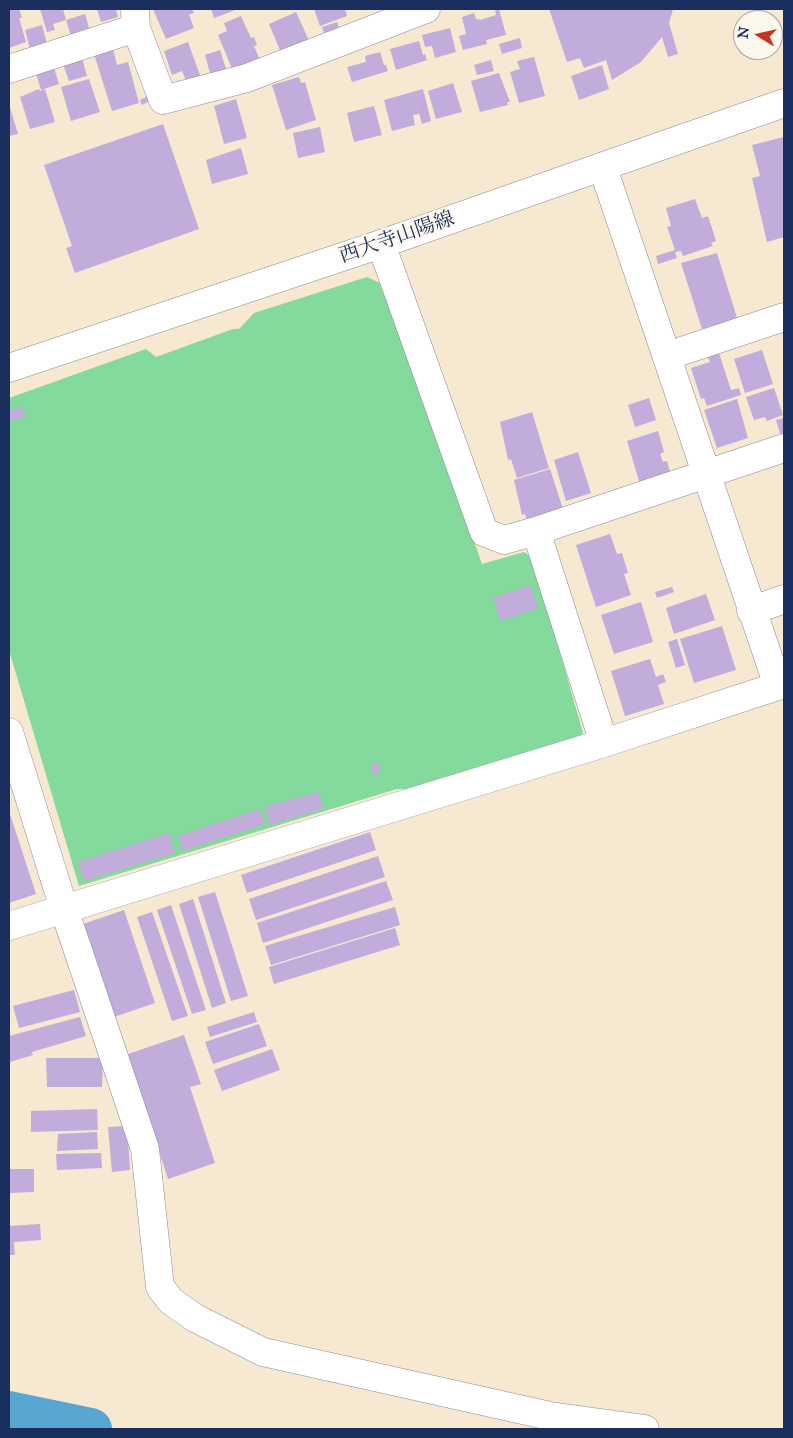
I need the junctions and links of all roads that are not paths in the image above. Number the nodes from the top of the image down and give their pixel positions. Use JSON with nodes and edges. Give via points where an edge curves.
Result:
{"nodes":[{"id":1,"x":426,"y":9,"type":"edge"},
{"id":2,"x":136,"y":19,"type":"edge"},
{"id":3,"x":9,"y":69,"type":"edge"},
{"id":4,"x":784,"y":104,"type":"edge"},
{"id":5,"x":603,"y":168,"type":"junction"},
{"id":6,"x":381,"y":244,"type":"junction"},
{"id":7,"x":784,"y":317,"type":"edge"},
{"id":8,"x":667,"y":356,"type":"junction"},
{"id":9,"x":9,"y":368,"type":"edge"},
{"id":10,"x":784,"y":448,"type":"edge"},
{"id":11,"x":707,"y":475,"type":"junction"},
{"id":12,"x":536,"y":530,"type":"junction"},
{"id":13,"x":784,"y":599,"type":"edge"},
{"id":14,"x":751,"y":611,"type":"junction"},
{"id":15,"x":9,"y":732,"type":"edge"},
{"id":16,"x":604,"y":743,"type":"junction"},
{"id":17,"x":64,"y":909,"type":"junction"},
{"id":18,"x":9,"y":926,"type":"edge"},
{"id":19,"x":645,"y":1429,"type":"edge"}],
"edges":[{"from":1,"to":2,"type":"street","via":[[247,78],[163,100]]},
{"from":2,"to":3,"type":"street"},
{"from":4,"to":5,"type":"street","name":"西大寺山陽線"},
{"from":5,"to":6,"type":"street","name":"西大寺山陽線"},
{"from":5,"to":8,"type":"street"},
{"from":6,"to":9,"type":"street","name":"西大寺山陽線"},
{"from":6,"to":12,"type":"street","via":[[484,532],[504,540]]},
{"from":7,"to":8,"type":"street"},
{"from":8,"to":11,"type":"street"},
{"from":10,"to":11,"type":"street"},
{"from":11,"to":12,"type":"street"},
{"from":11,"to":14,"type":"street"},
{"from":12,"to":16,"type":"street"},
{"from":13,"to":14,"type":"street"},
{"from":14,"to":16,"type":"street","via":[[778,686]]},
{"from":15,"to":17,"type":"street"},
{"from":16,"to":17,"type":"street"},
{"from":17,"to":18,"type":"street"},
{"from":17,"to":19,"type":"street","via":[[145,1149],[160,1287],[170,1301],[195,1318],[263,1352],[550,1416]]}]}
